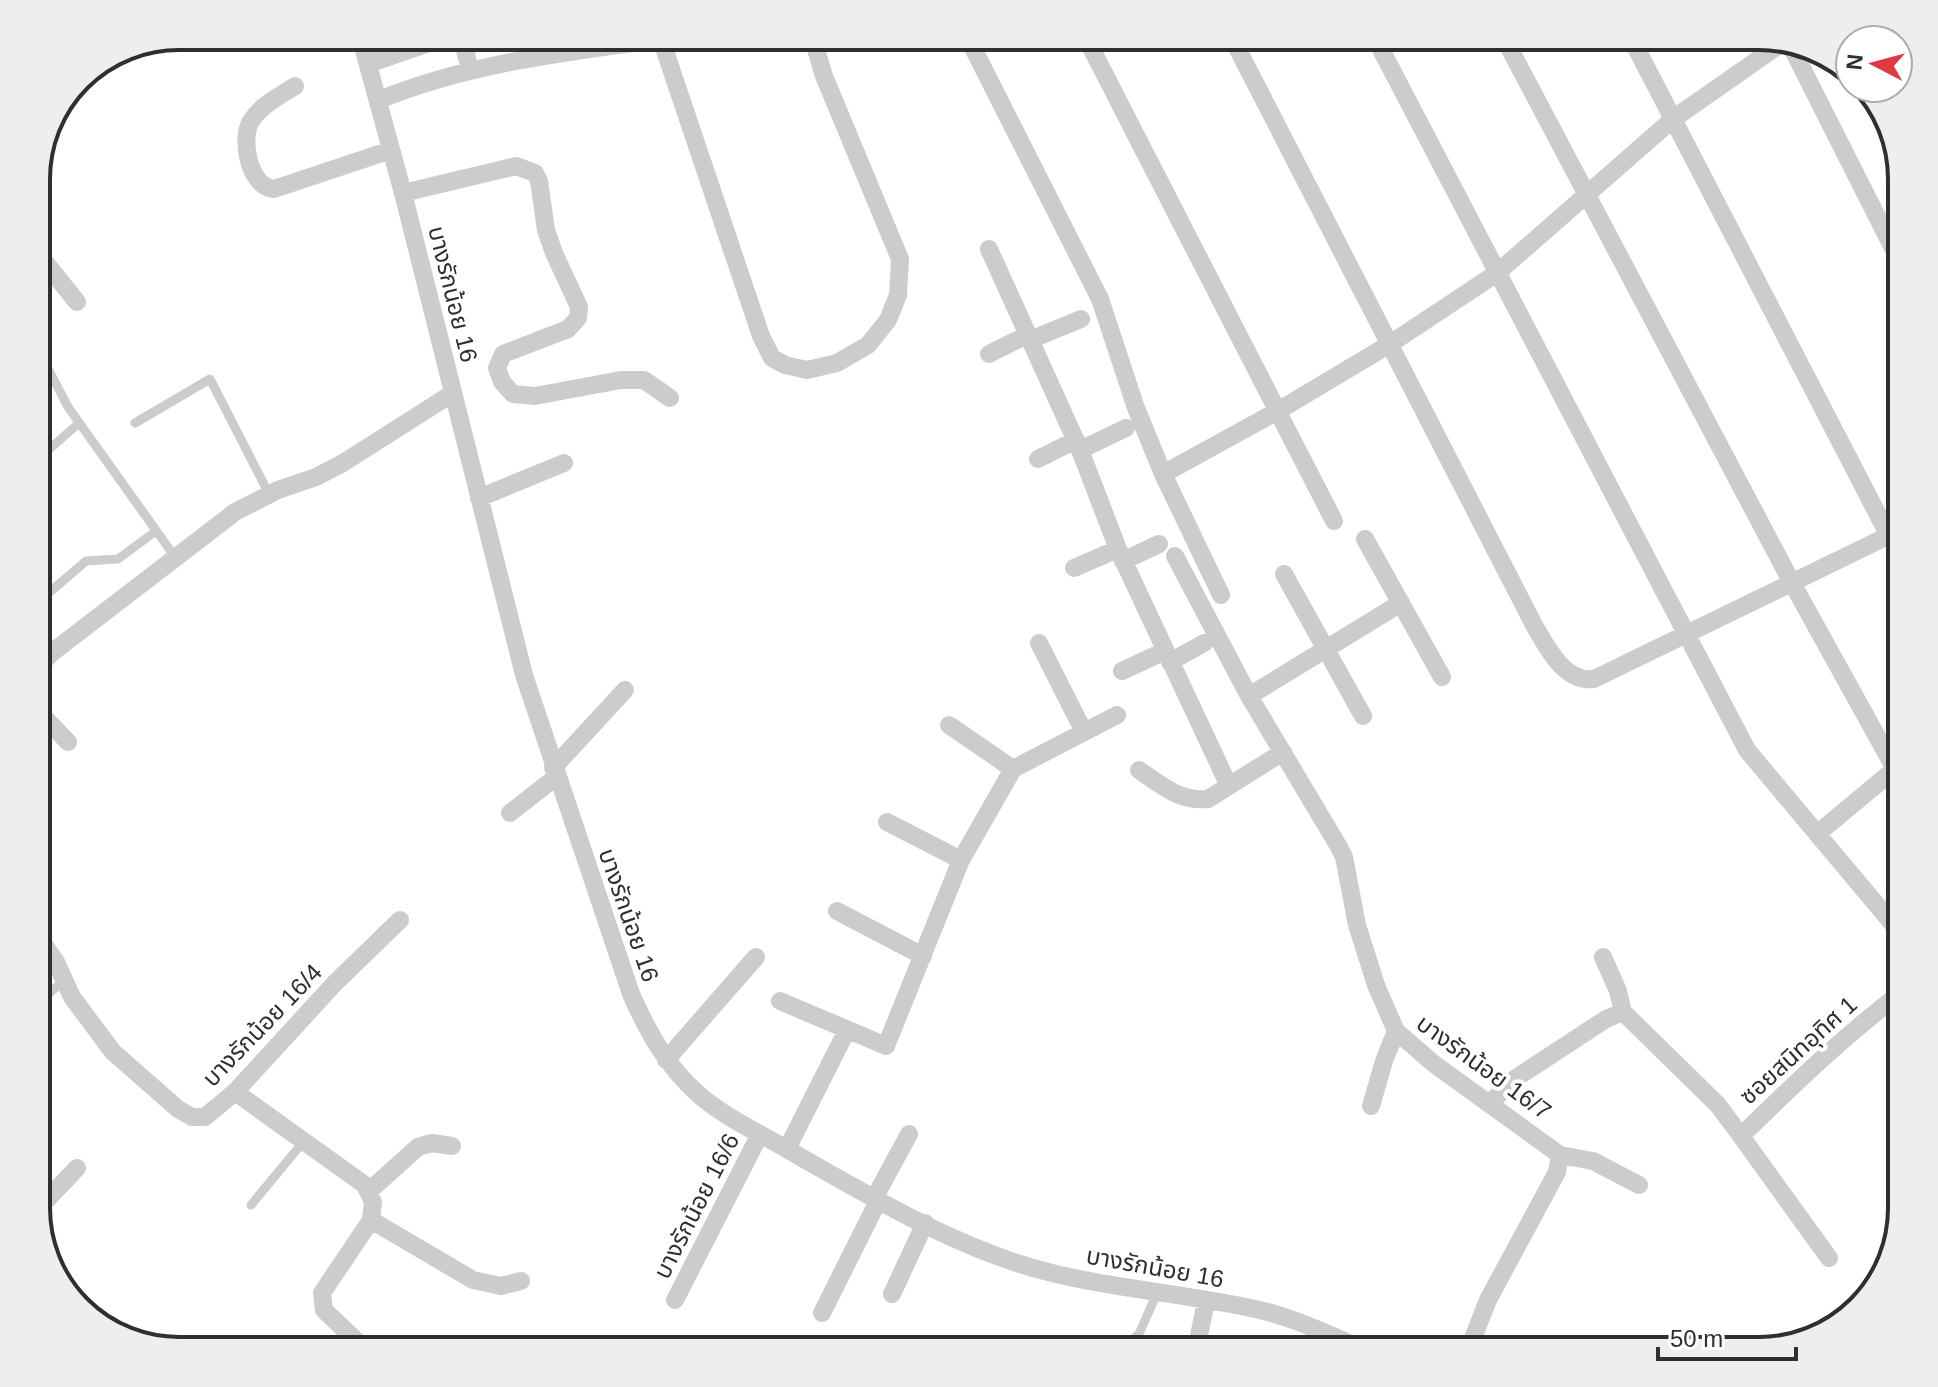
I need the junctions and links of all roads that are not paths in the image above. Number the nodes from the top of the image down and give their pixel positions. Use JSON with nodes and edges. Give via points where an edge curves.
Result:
{"nodes":[{"id":1,"x":364,"y":50,"type":"edge"},
{"id":2,"x":409,"y":50,"type":"edge"},
{"id":3,"x":464,"y":50,"type":"edge"},
{"id":4,"x":584,"y":50,"type":"edge"},
{"id":5,"x":665,"y":50,"type":"edge"},
{"id":6,"x":816,"y":50,"type":"edge"},
{"id":7,"x":974,"y":50,"type":"edge"},
{"id":8,"x":1092,"y":50,"type":"edge"},
{"id":9,"x":1238,"y":50,"type":"edge"},
{"id":10,"x":1381,"y":50,"type":"edge"},
{"id":11,"x":1510,"y":50,"type":"edge"},
{"id":12,"x":1637,"y":50,"type":"edge"},
{"id":13,"x":1771,"y":51,"type":"edge"},
{"id":14,"x":1796,"y":55,"type":"edge"},
{"id":15,"x":368,"y":64,"type":"junction"},
{"id":16,"x":470,"y":69,"type":"junction"},
{"id":17,"x":295,"y":86,"type":"dead end"},
{"id":18,"x":379,"y":100,"type":"junction"},
{"id":19,"x":1673,"y":119,"type":"junction"},
{"id":20,"x":391,"y":150,"type":"junction"},
{"id":21,"x":403,"y":193,"type":"junction"},
{"id":22,"x":1586,"y":195,"type":"junction"},
{"id":23,"x":1888,"y":238,"type":"edge"},
{"id":24,"x":989,"y":249,"type":"dead end"},
{"id":25,"x":50,"y":268,"type":"edge"},
{"id":26,"x":1497,"y":273,"type":"junction"},
{"id":27,"x":77,"y":302,"type":"dead end"},
{"id":28,"x":1081,"y":319,"type":"dead end"},
{"id":29,"x":1028,"y":337,"type":"junction"},
{"id":30,"x":1390,"y":344,"type":"junction"},
{"id":31,"x":989,"y":354,"type":"dead end"},
{"id":32,"x":50,"y":371,"type":"edge"},
{"id":33,"x":453,"y":393,"type":"junction"},
{"id":34,"x":670,"y":398,"type":"dead end"},
{"id":35,"x":1276,"y":412,"type":"junction"},
{"id":36,"x":79,"y":423,"type":"junction"},
{"id":37,"x":135,"y":423,"type":"dead end"},
{"id":38,"x":1126,"y":428,"type":"dead end"},
{"id":39,"x":1078,"y":445,"type":"junction"},
{"id":40,"x":50,"y":449,"type":"edge"},
{"id":41,"x":1038,"y":459,"type":"dead end"},
{"id":42,"x":564,"y":463,"type":"dead end"},
{"id":43,"x":1163,"y":474,"type":"junction"},
{"id":44,"x":269,"y":494,"type":"junction"},
{"id":45,"x":479,"y":498,"type":"junction"},
{"id":46,"x":1888,"y":517,"type":"edge"},
{"id":47,"x":1334,"y":521,"type":"dead end"},
{"id":48,"x":156,"y":531,"type":"junction"},
{"id":49,"x":1888,"y":536,"type":"edge"},
{"id":50,"x":1365,"y":539,"type":"dead end"},
{"id":51,"x":1159,"y":544,"type":"dead end"},
{"id":52,"x":1121,"y":555,"type":"junction"},
{"id":53,"x":1175,"y":556,"type":"dead end"},
{"id":54,"x":175,"y":557,"type":"junction"},
{"id":55,"x":1074,"y":568,"type":"dead end"},
{"id":56,"x":1284,"y":574,"type":"dead end"},
{"id":57,"x":1791,"y":581,"type":"junction"},
{"id":58,"x":51,"y":591,"type":"dead end"},
{"id":59,"x":1221,"y":595,"type":"dead end"},
{"id":60,"x":1401,"y":603,"type":"junction"},
{"id":61,"x":1686,"y":635,"type":"junction"},
{"id":62,"x":1039,"y":643,"type":"dead end"},
{"id":63,"x":1204,"y":643,"type":"dead end"},
{"id":64,"x":1326,"y":647,"type":"junction"},
{"id":65,"x":50,"y":655,"type":"edge"},
{"id":66,"x":1167,"y":657,"type":"junction"},
{"id":67,"x":1122,"y":671,"type":"dead end"},
{"id":68,"x":1442,"y":677,"type":"dead end"},
{"id":69,"x":625,"y":690,"type":"dead end"},
{"id":70,"x":1249,"y":696,"type":"junction"},
{"id":71,"x":1117,"y":715,"type":"dead end"},
{"id":72,"x":1363,"y":716,"type":"dead end"},
{"id":73,"x":50,"y":723,"type":"edge"},
{"id":74,"x":949,"y":725,"type":"dead end"},
{"id":75,"x":1084,"y":732,"type":"junction"},
{"id":76,"x":68,"y":742,"type":"dead end"},
{"id":77,"x":1283,"y":752,"type":"junction"},
{"id":78,"x":1888,"y":754,"type":"edge"},
{"id":79,"x":1013,"y":769,"type":"junction"},
{"id":80,"x":1139,"y":770,"type":"dead end"},
{"id":81,"x":555,"y":773,"type":"junction"},
{"id":82,"x":1888,"y":780,"type":"edge"},
{"id":83,"x":1228,"y":784,"type":"junction"},
{"id":84,"x":510,"y":813,"type":"dead end"},
{"id":85,"x":887,"y":822,"type":"dead end"},
{"id":86,"x":1817,"y":834,"type":"junction"},
{"id":87,"x":961,"y":860,"type":"junction"},
{"id":88,"x":837,"y":911,"type":"dead end"},
{"id":89,"x":1888,"y":918,"type":"edge"},
{"id":90,"x":400,"y":920,"type":"dead end"},
{"id":91,"x":50,"y":953,"type":"edge"},
{"id":92,"x":923,"y":956,"type":"junction"},
{"id":93,"x":756,"y":957,"type":"dead end"},
{"id":94,"x":1603,"y":957,"type":"dead end"},
{"id":95,"x":64,"y":980,"type":"junction"},
{"id":96,"x":50,"y":993,"type":"edge"},
{"id":97,"x":780,"y":1001,"type":"dead end"},
{"id":98,"x":1888,"y":1004,"type":"edge"},
{"id":99,"x":1623,"y":1012,"type":"junction"},
{"id":100,"x":847,"y":1030,"type":"junction"},
{"id":101,"x":1396,"y":1031,"type":"junction"},
{"id":102,"x":666,"y":1060,"type":"junction"},
{"id":103,"x":235,"y":1092,"type":"junction"},
{"id":104,"x":1490,"y":1103,"type":"junction"},
{"id":105,"x":1371,"y":1106,"type":"dead end"},
{"id":106,"x":760,"y":1134,"type":"junction"},
{"id":107,"x":909,"y":1134,"type":"dead end"},
{"id":108,"x":1741,"y":1136,"type":"junction"},
{"id":109,"x":304,"y":1141,"type":"junction"},
{"id":110,"x":452,"y":1146,"type":"dead end"},
{"id":111,"x":787,"y":1149,"type":"junction"},
{"id":112,"x":1560,"y":1155,"type":"junction"},
{"id":113,"x":77,"y":1168,"type":"dead end"},
{"id":114,"x":1639,"y":1185,"type":"dead end"},
{"id":115,"x":368,"y":1192,"type":"junction"},
{"id":116,"x":50,"y":1196,"type":"edge"},
{"id":117,"x":877,"y":1198,"type":"junction"},
{"id":118,"x":251,"y":1205,"type":"dead end"},
{"id":119,"x":371,"y":1220,"type":"junction"},
{"id":120,"x":925,"y":1223,"type":"junction"},
{"id":121,"x":1829,"y":1258,"type":"dead end"},
{"id":122,"x":521,"y":1281,"type":"dead end"},
{"id":123,"x":1157,"y":1293,"type":"junction"},
{"id":124,"x":892,"y":1294,"type":"dead end"},
{"id":125,"x":675,"y":1300,"type":"dead end"},
{"id":126,"x":1206,"y":1301,"type":"junction"},
{"id":127,"x":822,"y":1313,"type":"dead end"},
{"id":128,"x":352,"y":1337,"type":"edge"},
{"id":129,"x":1135,"y":1337,"type":"edge"},
{"id":130,"x":1199,"y":1337,"type":"edge"},
{"id":131,"x":1336,"y":1337,"type":"edge"},
{"id":132,"x":1473,"y":1337,"type":"edge"}],
"edges":[{"from":1,"to":15,"type":"street","name":"บางรักน้อย 16"},
{"from":2,"to":15,"type":"street"},
{"from":3,"to":16,"type":"street"},
{"from":4,"to":16,"type":"street"},
{"from":5,"to":6,"type":"street","via":[[761,336],[772,358],[807,370],[837,363],[868,345],[888,320],[898,295],[900,259]]},
{"from":7,"to":43,"type":"street","via":[[1100,299]]},
{"from":8,"to":35,"type":"street"},
{"from":9,"to":30,"type":"street"},
{"from":10,"to":26,"type":"street"},
{"from":11,"to":22,"type":"street"},
{"from":12,"to":19,"type":"street"},
{"from":13,"to":19,"type":"street"},
{"from":14,"to":23,"type":"street"},
{"from":15,"to":18,"type":"street","name":"บางรักน้อย 16"},
{"from":16,"to":18,"type":"street"},
{"from":17,"to":20,"type":"street","via":[[263,107],[245,136],[259,183],[274,189]]},
{"from":18,"to":20,"type":"street","name":"บางรักน้อย 16"},
{"from":19,"to":22,"type":"street"},
{"from":19,"to":46,"type":"street"},
{"from":20,"to":21,"type":"street","name":"บางรักน้อย 16"},
{"from":21,"to":33,"type":"street","name":"บางรักน้อย 16"},
{"from":21,"to":34,"type":"street","via":[[516,166],[535,173],[546,230],[579,307],[578,318],[568,329],[503,354],[497,368],[502,382],[513,394],[535,396],[644,380]]},
{"from":22,"to":26,"type":"street"},
{"from":22,"to":57,"type":"street"},
{"from":24,"to":29,"type":"street"},
{"from":25,"to":27,"type":"street"},
{"from":26,"to":30,"type":"street"},
{"from":26,"to":61,"type":"street"},
{"from":28,"to":29,"type":"street"},
{"from":29,"to":31,"type":"street"},
{"from":29,"to":39,"type":"street"},
{"from":30,"to":35,"type":"street"},
{"from":30,"to":61,"type":"street","via":[[1555,660],[1582,680],[1594,679]]},
{"from":32,"to":36,"type":"lane"},
{"from":33,"to":44,"type":"street","via":[[343,463]]},
{"from":33,"to":45,"type":"street","name":"บางรักน้อย 16"},
{"from":35,"to":43,"type":"street"},
{"from":35,"to":47,"type":"street"},
{"from":36,"to":40,"type":"lane"},
{"from":36,"to":48,"type":"lane"},
{"from":37,"to":44,"type":"lane","via":[[210,379]]},
{"from":38,"to":39,"type":"street"},
{"from":39,"to":41,"type":"street"},
{"from":39,"to":52,"type":"street"},
{"from":42,"to":45,"type":"street"},
{"from":43,"to":59,"type":"street"},
{"from":44,"to":54,"type":"street"},
{"from":45,"to":81,"type":"street","name":"บางรักน้อย 16"},
{"from":48,"to":54,"type":"lane"},
{"from":48,"to":58,"type":"lane","via":[[118,559],[86,561]]},
{"from":49,"to":57,"type":"street"},
{"from":50,"to":60,"type":"street"},
{"from":51,"to":52,"type":"street"},
{"from":52,"to":55,"type":"street"},
{"from":52,"to":66,"type":"street"},
{"from":53,"to":70,"type":"street","name":"บางรักน้อย 16/7"},
{"from":54,"to":65,"type":"street"},
{"from":56,"to":64,"type":"street"},
{"from":57,"to":61,"type":"street"},
{"from":57,"to":78,"type":"street"},
{"from":60,"to":64,"type":"street"},
{"from":60,"to":68,"type":"street"},
{"from":61,"to":86,"type":"street","via":[[1747,750]]},
{"from":62,"to":75,"type":"street"},
{"from":63,"to":66,"type":"street"},
{"from":64,"to":70,"type":"street"},
{"from":64,"to":72,"type":"street"},
{"from":66,"to":67,"type":"street"},
{"from":66,"to":83,"type":"street"},
{"from":69,"to":81,"type":"street"},
{"from":70,"to":77,"type":"street","name":"บางรักน้อย 16/7"},
{"from":71,"to":75,"type":"street"},
{"from":73,"to":76,"type":"street"},
{"from":74,"to":79,"type":"street"},
{"from":75,"to":79,"type":"street"},
{"from":77,"to":83,"type":"street"},
{"from":77,"to":101,"type":"street","name":"บางรักน้อย 16/7","via":[[1344,857],[1357,925]]},
{"from":79,"to":87,"type":"street"},
{"from":80,"to":83,"type":"street","via":[[1176,795],[1195,800],[1208,799]]},
{"from":81,"to":84,"type":"street"},
{"from":81,"to":102,"type":"street","name":"บางรักน้อย 16","via":[[631,994]]},
{"from":82,"to":86,"type":"street"},
{"from":85,"to":87,"type":"street"},
{"from":86,"to":89,"type":"street"},
{"from":87,"to":92,"type":"street"},
{"from":88,"to":92,"type":"street"},
{"from":90,"to":103,"type":"street","name":"บางรักน้อย 16/4"},
{"from":91,"to":95,"type":"street","name":"บางรักน้อย 16/4"},
{"from":92,"to":100,"type":"street","via":[[886,1046]]},
{"from":93,"to":102,"type":"street"},
{"from":94,"to":99,"type":"street"},
{"from":95,"to":96,"type":"lane"},
{"from":95,"to":103,"type":"street","name":"บางรักน้อย 16/4","via":[[113,1052],[178,1109],[205,1117]]},
{"from":97,"to":100,"type":"street"},
{"from":98,"to":108,"type":"street","name":"ซอยสนิทอุทิศ 1"},
{"from":99,"to":104,"type":"street","via":[[1516,1078]]},
{"from":99,"to":108,"type":"street","name":"ซอยสนิทอุทิศ 1","via":[[1718,1105]]},
{"from":100,"to":111,"type":"street"},
{"from":101,"to":104,"type":"street","name":"บางรักน้อย 16/7"},
{"from":101,"to":105,"type":"street"},
{"from":102,"to":106,"type":"street","name":"บางรักน้อย 16","via":[[698,1094]]},
{"from":103,"to":109,"type":"street"},
{"from":104,"to":112,"type":"street","name":"บางรักน้อย 16/7"},
{"from":106,"to":111,"type":"street","name":"บางรักน้อย 16"},
{"from":106,"to":125,"type":"street","name":"บางรักน้อย 16/6"},
{"from":107,"to":117,"type":"street"},
{"from":108,"to":121,"type":"street"},
{"from":109,"to":115,"type":"street"},
{"from":109,"to":118,"type":"lane"},
{"from":110,"to":115,"type":"street","via":[[418,1147]]},
{"from":111,"to":117,"type":"street","name":"บางรักน้อย 16"},
{"from":112,"to":114,"type":"street","via":[[1593,1161]]},
{"from":112,"to":132,"type":"street","name":"บางรักน้อย 16/7","via":[[1557,1172]]},
{"from":113,"to":116,"type":"street"},
{"from":115,"to":119,"type":"street"},
{"from":117,"to":120,"type":"street","name":"บางรักน้อย 16"},
{"from":117,"to":127,"type":"street"},
{"from":119,"to":122,"type":"street","via":[[473,1280],[501,1286]]},
{"from":119,"to":128,"type":"street","via":[[322,1293],[324,1310]]},
{"from":120,"to":123,"type":"street","name":"บางรักน้อย 16","via":[[1018,1264]]},
{"from":120,"to":124,"type":"street"},
{"from":123,"to":126,"type":"street","name":"บางรักน้อย 16"},
{"from":123,"to":129,"type":"lane"},
{"from":126,"to":130,"type":"street"},
{"from":126,"to":131,"type":"street","name":"บางรักน้อย 16","via":[[1261,1310]]}]}
